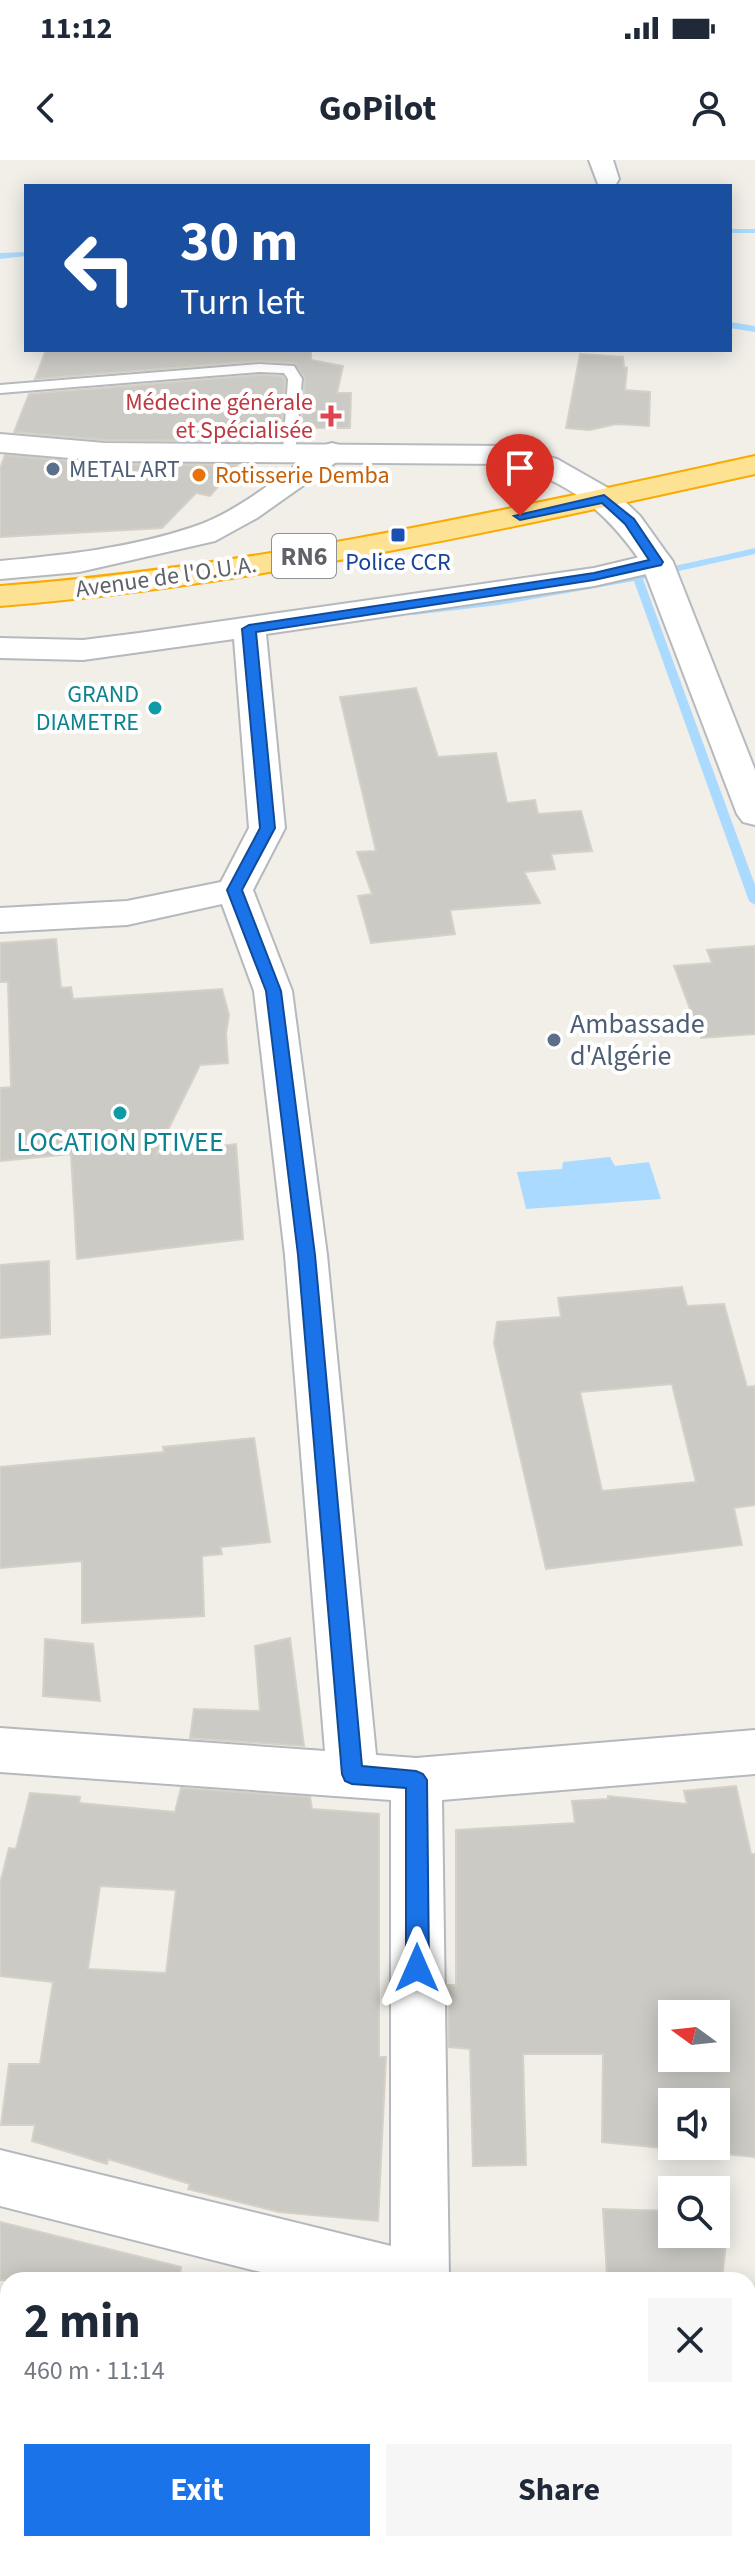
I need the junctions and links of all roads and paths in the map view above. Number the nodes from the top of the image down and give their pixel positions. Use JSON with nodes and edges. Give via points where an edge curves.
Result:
{"nodes":[{"id":1,"x":0,"y":389,"type":"edge"},
{"id":2,"x":0,"y":443,"type":"edge"},
{"id":3,"x":290,"y":452,"type":"junction"},
{"id":4,"x":332,"y":452,"type":"junction"},
{"id":5,"x":755,"y":465,"type":"edge"},
{"id":6,"x":755,"y":491,"type":"edge"},
{"id":7,"x":612,"y":516,"type":"junction"},
{"id":8,"x":657,"y":562,"type":"junction"},
{"id":9,"x":0,"y":570,"type":"edge"},
{"id":10,"x":345,"y":578,"type":"dead end"},
{"id":11,"x":0,"y":596,"type":"edge"},
{"id":12,"x":0,"y":618,"type":"edge"},
{"id":13,"x":249,"y":629,"type":"junction"},
{"id":14,"x":0,"y":648,"type":"edge"},
{"id":15,"x":755,"y":814,"type":"edge"},
{"id":16,"x":235,"y":890,"type":"junction"},
{"id":17,"x":0,"y":920,"type":"edge"},
{"id":18,"x":0,"y":1750,"type":"edge"},
{"id":19,"x":755,"y":1752,"type":"edge"},
{"id":20,"x":352,"y":1774,"type":"junction"},
{"id":21,"x":416,"y":1780,"type":"junction"},
{"id":22,"x":0,"y":2178,"type":"edge"},
{"id":23,"x":376,"y":2272,"type":"edge"},
{"id":24,"x":420,"y":2272,"type":"edge"}],
"edges":[{"from":1,"to":3,"type":"lane","via":[[289,369],[295,379]]},
{"from":2,"to":3,"type":"street","via":[[105,452]]},
{"from":3,"to":4,"type":"street"},
{"from":4,"to":7,"type":"street","via":[[526,458],[547,465]]},
{"from":4,"to":9,"type":"street","name":"Avenue de l'O.U.A.","via":[[246,512],[204,534],[79,563]]},
{"from":5,"to":7,"type":"highway","name":"Avenue de l'O.U.A.","number":"RN6"},
{"from":6,"to":7,"type":"highway","name":"Avenue de l'O.U.A.","number":"RN6"},
{"from":7,"to":8,"type":"street"},
{"from":7,"to":11,"type":"highway","name":"Avenue de l'O.U.A.","number":"RN6"},
{"from":8,"to":13,"type":"street","via":[[594,577]]},
{"from":8,"to":15,"type":"street"},
{"from":10,"to":12,"type":"highway","name":"Avenue de l'O.U.A.","number":"RN6","via":[[162,604]]},
{"from":13,"to":14,"type":"street","via":[[83,650]]},
{"from":13,"to":16,"type":"street","via":[[267,828]]},
{"from":16,"to":17,"type":"street","via":[[127,913]]},
{"from":16,"to":20,"type":"street","via":[[273,991],[306,1255]]},
{"from":18,"to":20,"type":"street"},
{"from":19,"to":21,"type":"street"},
{"from":20,"to":21,"type":"street"},
{"from":21,"to":24,"type":"street"},
{"from":22,"to":23,"type":"street"}]}
